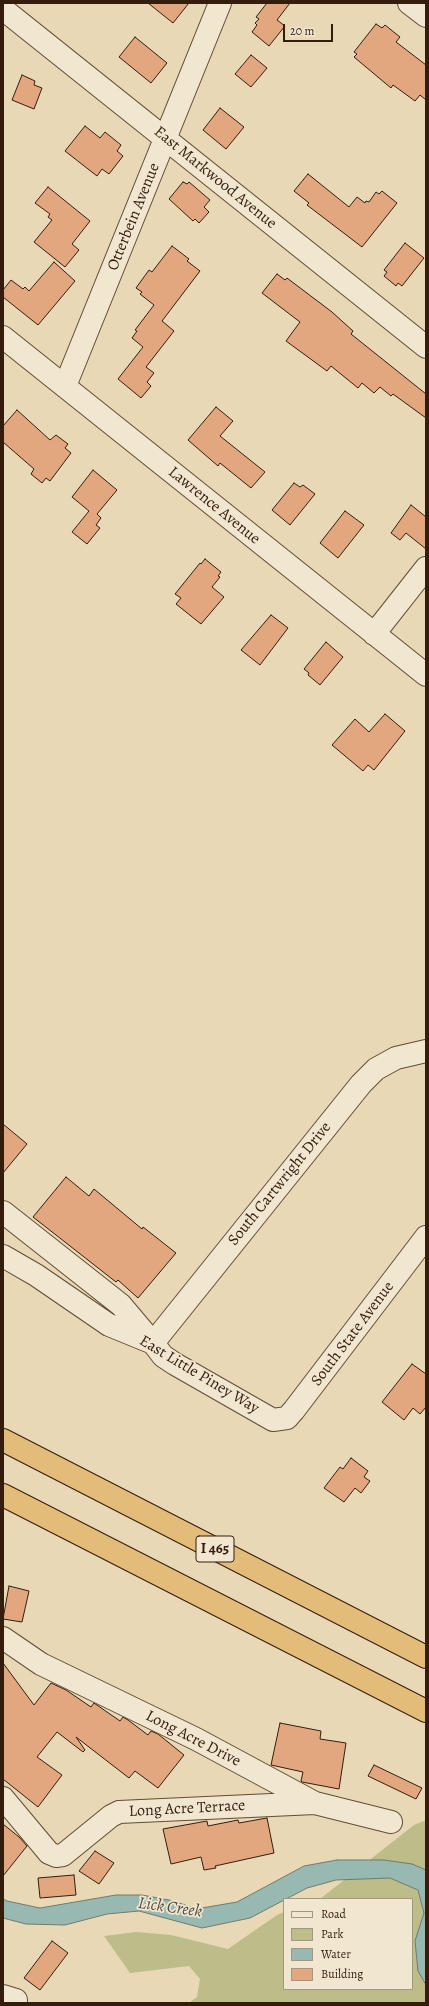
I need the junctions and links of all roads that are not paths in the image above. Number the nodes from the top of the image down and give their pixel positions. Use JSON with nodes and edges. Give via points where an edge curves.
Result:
{"nodes":[{"id":1,"x":220,"y":3,"type":"edge"},
{"id":2,"x":409,"y":3,"type":"edge"},
{"id":3,"x":3,"y":9,"type":"edge"},
{"id":4,"x":426,"y":16,"type":"edge"},
{"id":5,"x":166,"y":139,"type":"junction"},
{"id":6,"x":3,"y":337,"type":"edge"},
{"id":7,"x":426,"y":347,"type":"edge"},
{"id":8,"x":65,"y":386,"type":"junction"},
{"id":9,"x":426,"y":568,"type":"edge"},
{"id":10,"x":374,"y":634,"type":"junction"},
{"id":11,"x":426,"y":675,"type":"edge"},
{"id":12,"x":426,"y":1051,"type":"edge"},
{"id":13,"x":5,"y":1219,"type":"edge"},
{"id":14,"x":426,"y":1238,"type":"edge"},
{"id":15,"x":3,"y":1256,"type":"edge"},
{"id":16,"x":153,"y":1343,"type":"junction"},
{"id":17,"x":273,"y":1420,"type":"joint"},
{"id":18,"x":3,"y":1440,"type":"edge"},
{"id":19,"x":3,"y":1495,"type":"edge"},
{"id":20,"x":3,"y":1638,"type":"edge"},
{"id":21,"x":426,"y":1657,"type":"edge"},
{"id":22,"x":426,"y":1711,"type":"edge"},
{"id":23,"x":3,"y":1798,"type":"edge"},
{"id":24,"x":315,"y":1803,"type":"junction"},
{"id":25,"x":391,"y":1822,"type":"dead end"}],
"edges":[{"from":1,"to":5,"type":"street","name":"Otterbein Avenue"},
{"from":2,"to":4,"type":"street"},
{"from":3,"to":5,"type":"street","name":"East Markwood Avenue"},
{"from":5,"to":7,"type":"street","name":"East Markwood Avenue"},
{"from":5,"to":8,"type":"street","name":"Otterbein Avenue"},
{"from":6,"to":8,"type":"street","name":"Lawrence Avenue"},
{"from":8,"to":10,"type":"street","name":"Lawrence Avenue"},
{"from":9,"to":10,"type":"street"},
{"from":10,"to":11,"type":"street","name":"Lawrence Avenue"},
{"from":12,"to":16,"type":"street","name":"South Cartwright Drive","via":[[396,1058],[376,1069],[361,1084]]},
{"from":13,"to":16,"type":"street","via":[[121,1305]]},
{"from":14,"to":17,"type":"street","name":"South State Avenue","via":[[294,1410],[287,1418]]},
{"from":15,"to":16,"type":"street","name":"East Little Piney Way","via":[[36,1275],[109,1325]]},
{"from":16,"to":17,"type":"street","name":"East Little Piney Way","via":[[163,1356],[175,1364]]},
{"from":18,"to":21,"type":"highway","number":"I 465"},
{"from":19,"to":22,"type":"highway"},
{"from":20,"to":24,"type":"street","name":"Long Acre Drive","via":[[41,1664],[196,1739]]},
{"from":23,"to":24,"type":"street","name":"Long Acre Terrace","via":[[49,1853],[56,1856],[63,1855],[119,1812]]},
{"from":24,"to":25,"type":"street","name":"Long Acre Drive"}]}
